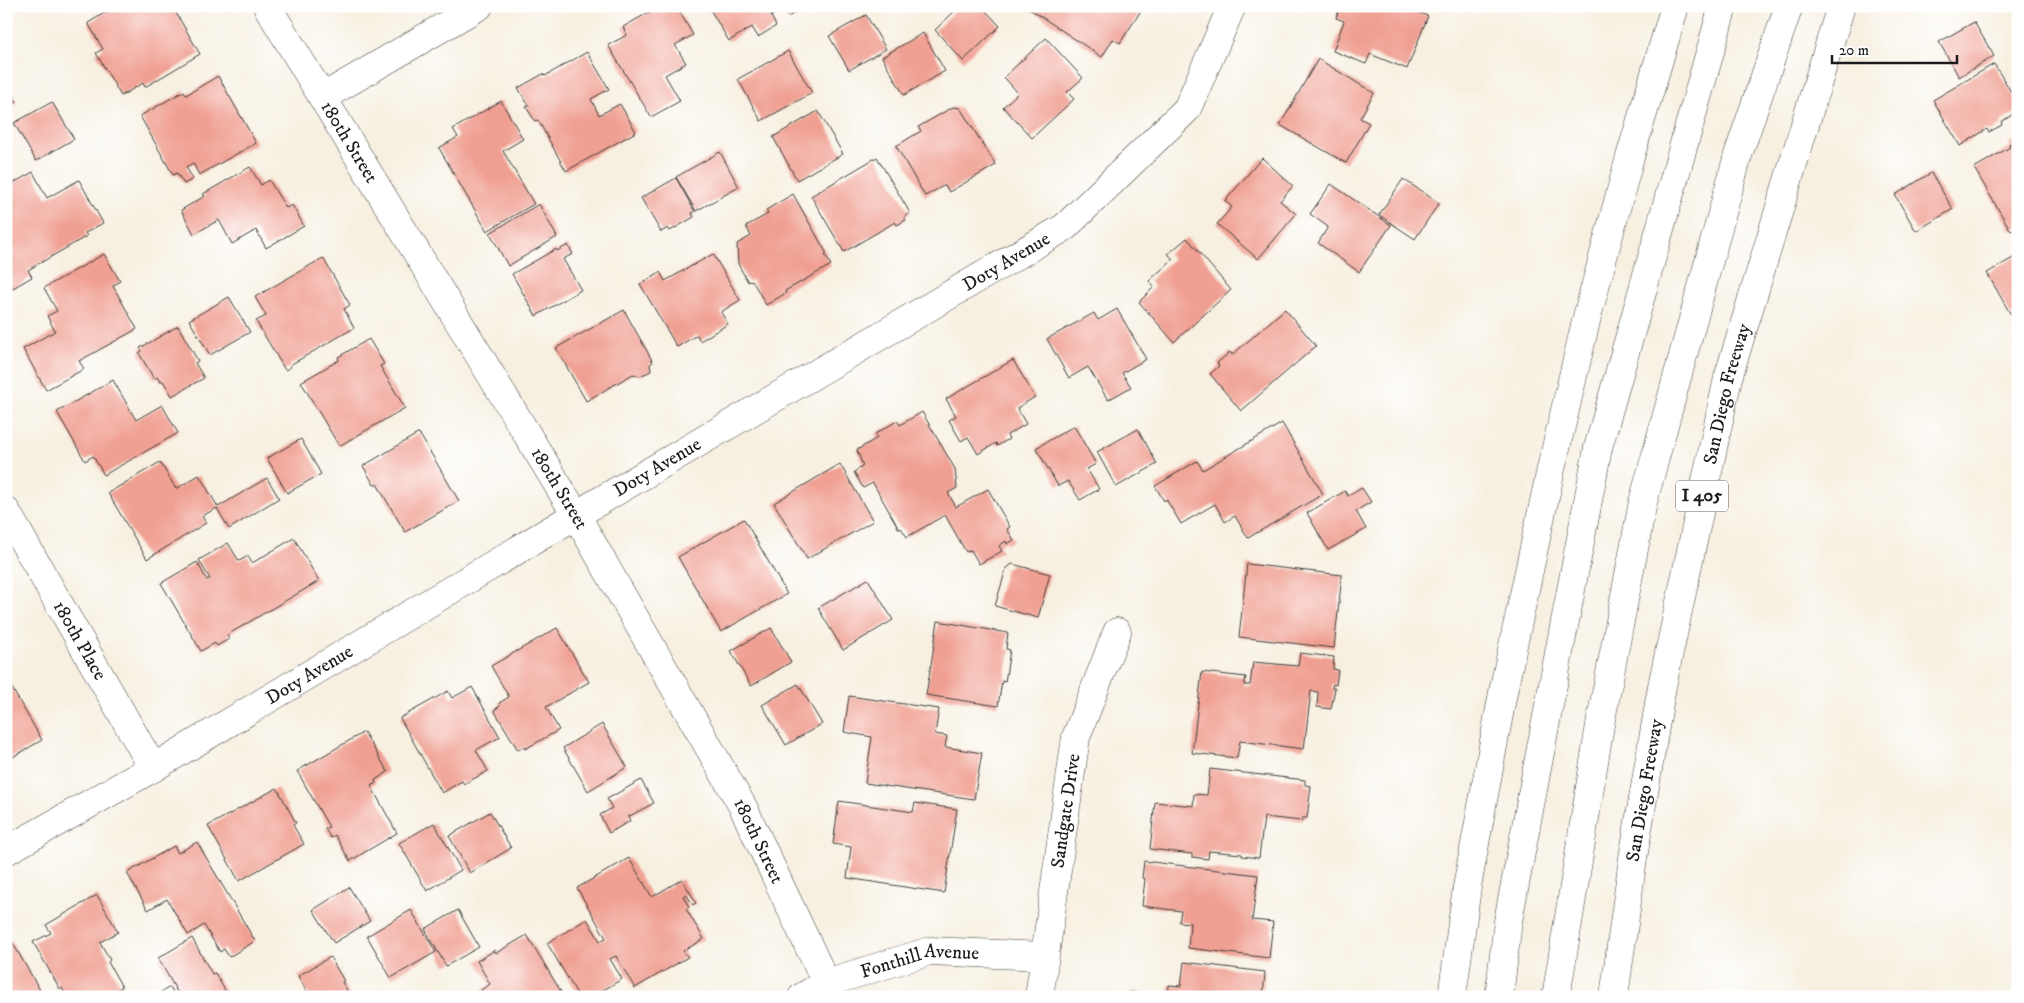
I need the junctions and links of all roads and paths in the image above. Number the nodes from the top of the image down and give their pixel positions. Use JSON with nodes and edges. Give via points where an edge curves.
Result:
{"nodes":[{"id":1,"x":267,"y":6,"type":"edge"},
{"id":2,"x":480,"y":6,"type":"edge"},
{"id":3,"x":1232,"y":6,"type":"edge"},
{"id":4,"x":1674,"y":6,"type":"edge"},
{"id":5,"x":1723,"y":6,"type":"edge"},
{"id":6,"x":1789,"y":6,"type":"edge"},
{"id":7,"x":1841,"y":6,"type":"edge"},
{"id":8,"x":323,"y":97,"type":"junction"},
{"id":9,"x":6,"y":511,"type":"edge"},
{"id":10,"x":576,"y":515,"type":"junction"},
{"id":11,"x":1117,"y":632,"type":"dead end"},
{"id":12,"x":153,"y":768,"type":"junction"},
{"id":13,"x":6,"y":851,"type":"edge"},
{"id":14,"x":1044,"y":956,"type":"junction"},
{"id":15,"x":826,"y":983,"type":"junction"},
{"id":16,"x":802,"y":997,"type":"edge"},
{"id":17,"x":1039,"y":997,"type":"edge"},
{"id":18,"x":1452,"y":997,"type":"edge"},
{"id":19,"x":1499,"y":997,"type":"edge"},
{"id":20,"x":1556,"y":997,"type":"edge"},
{"id":21,"x":1614,"y":997,"type":"edge"}],
"edges":[{"from":1,"to":8,"type":"main road","name":"180th Street"},
{"from":2,"to":8,"type":"main road"},
{"from":3,"to":10,"type":"main road","name":"Doty Avenue","via":[[1186,109],[1065,227]]},
{"from":4,"to":18,"type":"main road","via":[[1587,317],[1551,469],[1502,697],[1466,888]]},
{"from":5,"to":19,"type":"main road","via":[[1598,448],[1508,921]]},
{"from":6,"to":20,"type":"main road","via":[[1738,155],[1642,502],[1600,725]]},
{"from":7,"to":21,"type":"main road","name":"San Diego Freeway","number":"I 405","via":[[1728,378],[1662,686]]},
{"from":8,"to":10,"type":"main road","name":"180th Street"},
{"from":9,"to":12,"type":"main road","name":"180th Place"},
{"from":10,"to":12,"type":"main road","name":"Doty Avenue"},
{"from":10,"to":15,"type":"main road","name":"180th Street","via":[[743,808]]},
{"from":11,"to":14,"type":"main road","name":"Sandgate Drive","via":[[1076,737]]},
{"from":12,"to":13,"type":"main road","name":"Doty Avenue"},
{"from":14,"to":15,"type":"main road","name":"Fonthill Avenue","via":[[930,951]]},
{"from":14,"to":17,"type":"main road","name":"Sandgate Drive"},
{"from":15,"to":16,"type":"main road","name":"Fonthill Avenue"}]}
